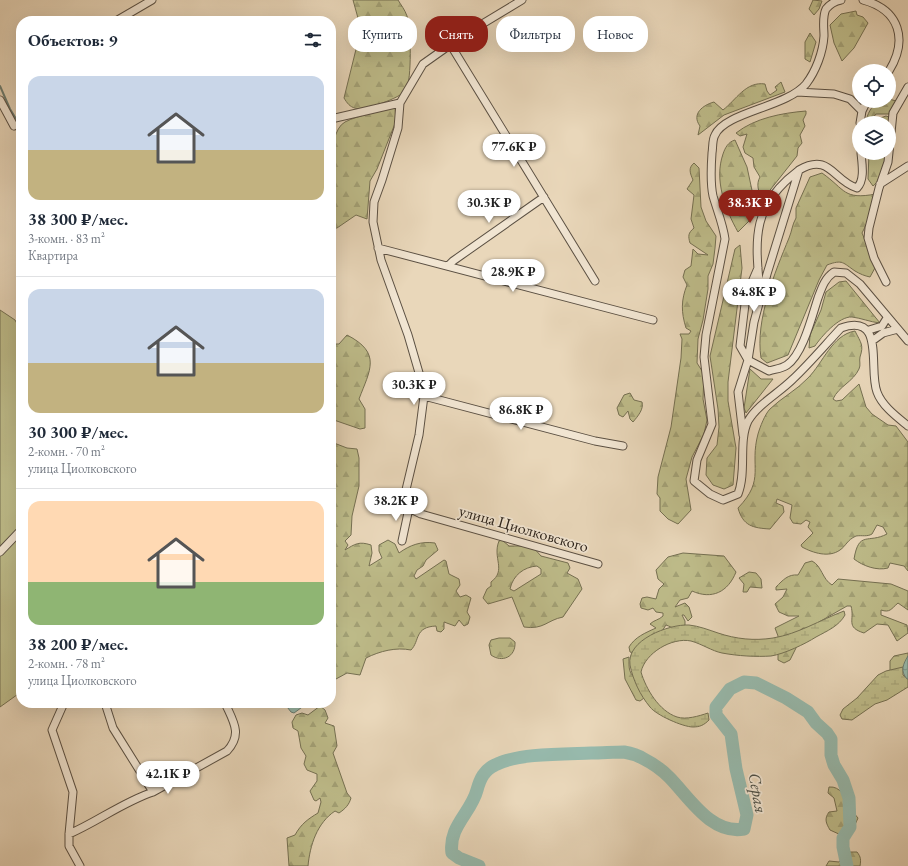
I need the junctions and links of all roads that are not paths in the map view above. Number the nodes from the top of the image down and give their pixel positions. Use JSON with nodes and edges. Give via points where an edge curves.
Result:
{"nodes":[{"id":1,"x":152,"y":0,"type":"edge"},
{"id":2,"x":522,"y":0,"type":"edge"},
{"id":3,"x":842,"y":0,"type":"edge"},
{"id":4,"x":863,"y":0,"type":"edge"},
{"id":5,"x":125,"y":16,"type":"edge"},
{"id":6,"x":488,"y":21,"type":"edge"},
{"id":7,"x":439,"y":52,"type":"edge"},
{"id":8,"x":455,"y":52,"type":"edge"},
{"id":9,"x":895,"y":64,"type":"edge"},
{"id":10,"x":908,"y":87,"type":"edge"},
{"id":11,"x":797,"y":92,"type":"junction"},
{"id":12,"x":0,"y":100,"type":"edge"},
{"id":13,"x":400,"y":103,"type":"junction"},
{"id":14,"x":864,"y":108,"type":"edge"},
{"id":15,"x":862,"y":111,"type":"junction"},
{"id":16,"x":861,"y":116,"type":"edge"},
{"id":17,"x":336,"y":118,"type":"edge"},
{"id":18,"x":14,"y":126,"type":"dead end"},
{"id":19,"x":861,"y":160,"type":"edge"},
{"id":20,"x":908,"y":166,"type":"edge"},
{"id":21,"x":799,"y":170,"type":"junction"},
{"id":22,"x":880,"y":184,"type":"junction"},
{"id":23,"x":544,"y":197,"type":"junction"},
{"id":24,"x":378,"y":248,"type":"junction"},
{"id":25,"x":448,"y":266,"type":"junction"},
{"id":26,"x":758,"y":268,"type":"junction"},
{"id":27,"x":595,"y":281,"type":"dead end"},
{"id":28,"x":886,"y":282,"type":"dead end"},
{"id":29,"x":760,"y":300,"type":"junction"},
{"id":30,"x":887,"y":318,"type":"junction"},
{"id":31,"x":653,"y":320,"type":"dead end"},
{"id":32,"x":898,"y":329,"type":"junction"},
{"id":33,"x":869,"y":330,"type":"junction"},
{"id":34,"x":872,"y":341,"type":"junction"},
{"id":35,"x":908,"y":341,"type":"edge"},
{"id":36,"x":748,"y":360,"type":"junction"},
{"id":37,"x":424,"y":396,"type":"junction"},
{"id":38,"x":908,"y":426,"type":"edge"},
{"id":39,"x":744,"y":437,"type":"junction"},
{"id":40,"x":622,"y":446,"type":"dead end"},
{"id":41,"x":408,"y":508,"type":"junction"},
{"id":42,"x":16,"y":535,"type":"edge"},
{"id":43,"x":402,"y":541,"type":"dead end"},
{"id":44,"x":0,"y":552,"type":"edge"},
{"id":45,"x":598,"y":564,"type":"dead end"},
{"id":46,"x":62,"y":708,"type":"edge"},
{"id":47,"x":107,"y":708,"type":"edge"},
{"id":48,"x":227,"y":708,"type":"edge"},
{"id":49,"x":153,"y":792,"type":"junction"},
{"id":50,"x":69,"y":834,"type":"junction"},
{"id":51,"x":80,"y":866,"type":"edge"}],
"edges":[{"from":1,"to":5,"type":"street"},
{"from":2,"to":6,"type":"street"},
{"from":3,"to":11,"type":"street","via":[[833,3],[826,10],[819,58],[814,72]]},
{"from":4,"to":9,"type":"street","via":[[881,7],[899,26],[901,49]]},
{"from":7,"to":13,"type":"street","via":[[423,64]]},
{"from":8,"to":23,"type":"street"},
{"from":10,"to":22,"type":"street","via":[[893,113],[888,162]]},
{"from":11,"to":15,"type":"street","via":[[834,94],[850,99]]},
{"from":11,"to":39,"type":"street","via":[[721,127],[714,136],[711,174],[713,195],[725,239],[704,357],[712,424],[697,460],[694,481],[710,494],[723,500],[738,494],[744,470]]},
{"from":12,"to":18,"type":"street"},
{"from":13,"to":17,"type":"street"},
{"from":13,"to":24,"type":"street","via":[[398,128],[374,202],[373,222]]},
{"from":14,"to":15,"type":"street"},
{"from":15,"to":16,"type":"street"},
{"from":19,"to":21,"type":"street","via":[[862,177],[857,188],[849,186],[836,173],[818,163]]},
{"from":20,"to":22,"type":"street"},
{"from":21,"to":26,"type":"street","via":[[786,180],[760,216],[756,255]]},
{"from":21,"to":29,"type":"street"},
{"from":22,"to":28,"type":"street","via":[[868,238],[874,258]]},
{"from":23,"to":25,"type":"street"},
{"from":23,"to":27,"type":"street"},
{"from":24,"to":25,"type":"street"},
{"from":24,"to":37,"type":"street","via":[[408,335]]},
{"from":25,"to":31,"type":"street"},
{"from":26,"to":29,"type":"street"},
{"from":26,"to":36,"type":"street","via":[[746,296],[740,340],[740,346]]},
{"from":29,"to":36,"type":"street"},
{"from":30,"to":32,"type":"street"},
{"from":30,"to":33,"type":"street","via":[[882,326]]},
{"from":30,"to":36,"type":"street","via":[[860,284],[846,273],[834,272],[829,275],[822,288],[794,359],[781,368],[769,371]]},
{"from":32,"to":34,"type":"street","via":[[883,333]]},
{"from":32,"to":35,"type":"street"},
{"from":33,"to":34,"type":"street"},
{"from":33,"to":39,"type":"street","via":[[852,324],[842,328],[793,379],[758,408],[748,422]]},
{"from":34,"to":38,"type":"street","via":[[874,383],[877,393],[882,402]]},
{"from":36,"to":39,"type":"street","via":[[738,392]]},
{"from":37,"to":40,"type":"street"},
{"from":37,"to":41,"type":"street","via":[[419,436],[404,498]]},
{"from":41,"to":43,"type":"street"},
{"from":41,"to":45,"type":"street","name":"улица Циолковского","via":[[421,514]]},
{"from":42,"to":44,"type":"street"},
{"from":46,"to":50,"type":"street","via":[[52,730],[73,792]]},
{"from":47,"to":49,"type":"street","via":[[114,728]]},
{"from":48,"to":49,"type":"street","via":[[236,730],[235,743],[227,751]]},
{"from":49,"to":50,"type":"street"},
{"from":50,"to":51,"type":"street","via":[[70,846]]}]}
